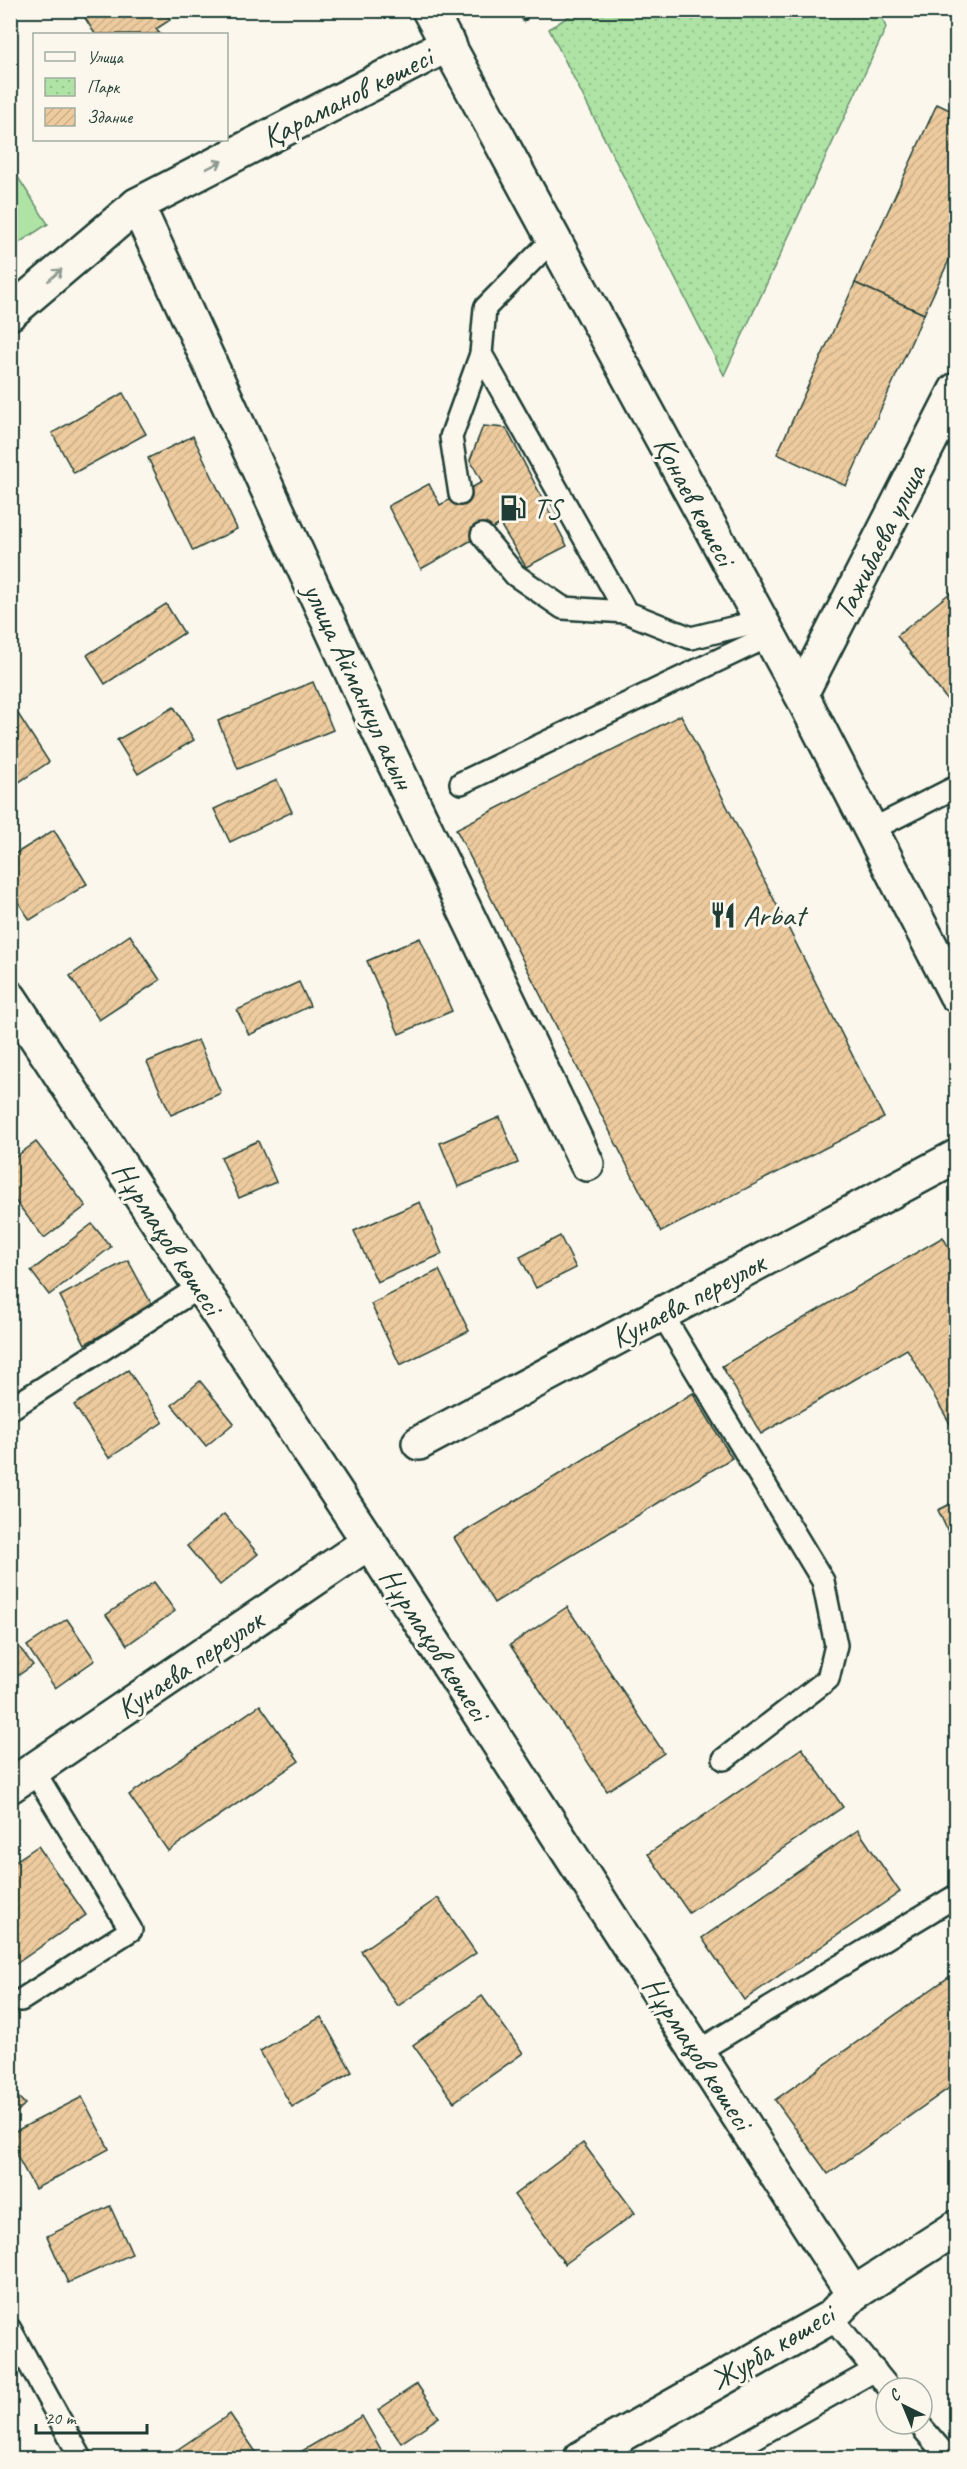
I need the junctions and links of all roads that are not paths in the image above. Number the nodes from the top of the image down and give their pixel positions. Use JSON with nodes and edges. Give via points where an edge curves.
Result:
{"nodes":[{"id":1,"x":429,"y":10,"type":"edge"},
{"id":2,"x":449,"y":44,"type":"junction"},
{"id":3,"x":137,"y":205,"type":"junction"},
{"id":4,"x":554,"y":238,"type":"junction"},
{"id":5,"x":10,"y":313,"type":"edge"},
{"id":6,"x":481,"y":354,"type":"junction"},
{"id":7,"x":957,"y":390,"type":"edge"},
{"id":8,"x":460,"y":494,"type":"dead end"},
{"id":9,"x":482,"y":535,"type":"dead end"},
{"id":10,"x":626,"y":612,"type":"junction"},
{"id":11,"x":764,"y":629,"type":"junction"},
{"id":12,"x":801,"y":694,"type":"junction"},
{"id":13,"x":461,"y":783,"type":"dead end"},
{"id":14,"x":957,"y":787,"type":"edge"},
{"id":15,"x":871,"y":830,"type":"junction"},
{"id":16,"x":957,"y":994,"type":"edge"},
{"id":17,"x":10,"y":998,"type":"edge"},
{"id":18,"x":957,"y":1157,"type":"edge"},
{"id":19,"x":587,"y":1164,"type":"dead end"},
{"id":20,"x":201,"y":1286,"type":"junction"},
{"id":21,"x":662,"y":1314,"type":"junction"},
{"id":22,"x":10,"y":1409,"type":"edge"},
{"id":23,"x":419,"y":1443,"type":"dead end"},
{"id":24,"x":369,"y":1542,"type":"junction"},
{"id":25,"x":723,"y":1759,"type":"dead end"},
{"id":26,"x":22,"y":1779,"type":"edge"},
{"id":27,"x":957,"y":1896,"type":"edge"},
{"id":28,"x":21,"y":2000,"type":"dead end"},
{"id":29,"x":697,"y":2052,"type":"junction"},
{"id":30,"x":957,"y":2228,"type":"edge"},
{"id":31,"x":853,"y":2294,"type":"junction"},
{"id":32,"x":831,"y":2317,"type":"junction"},
{"id":33,"x":10,"y":2330,"type":"edge"},
{"id":34,"x":874,"y":2370,"type":"junction"},
{"id":35,"x":879,"y":2376,"type":"edge"},
{"id":36,"x":929,"y":2436,"type":"edge"},
{"id":37,"x":81,"y":2458,"type":"edge"},
{"id":38,"x":581,"y":2458,"type":"edge"},
{"id":39,"x":719,"y":2458,"type":"edge"},
{"id":40,"x":948,"y":2458,"type":"edge"}],
"edges":[{"from":1,"to":2,"type":"street","name":"Қонаев көшесі"},
{"from":3,"to":2,"type":"street","name":"Қараманов көшесі","one_way":true},
{"from":2,"to":4,"type":"street","name":"Қонаев көшесі"},
{"from":5,"to":3,"type":"street","name":"Қараманов көшесі","one_way":true},
{"from":3,"to":19,"type":"street","name":"улица Айманкул акын","via":[[377,727]]},
{"from":4,"to":6,"type":"lane","via":[[485,308]]},
{"from":4,"to":11,"type":"street","name":"Қонаев көшесі"},
{"from":6,"to":8,"type":"lane","via":[[451,437]]},
{"from":6,"to":10,"type":"lane"},
{"from":7,"to":12,"type":"street","name":"Тажибаева улица"},
{"from":9,"to":10,"type":"lane","via":[[515,574],[563,608]]},
{"from":10,"to":11,"type":"lane","via":[[691,638]]},
{"from":11,"to":12,"type":"street","name":"Қонаев көшесі"},
{"from":11,"to":13,"type":"lane"},
{"from":12,"to":15,"type":"street","name":"Қонаев көшесі"},
{"from":14,"to":15,"type":"lane"},
{"from":15,"to":16,"type":"street","name":"Қонаев көшесі"},
{"from":17,"to":20,"type":"street","name":"Нұрмақов көшесі"},
{"from":18,"to":21,"type":"street","name":"Кунаева переулок"},
{"from":20,"to":22,"type":"lane"},
{"from":20,"to":24,"type":"street","name":"Нұрмақов көшесі"},
{"from":21,"to":23,"type":"street","name":"Кунаева переулок"},
{"from":21,"to":25,"type":"lane","via":[[823,1581],[836,1645],[828,1679]]},
{"from":24,"to":26,"type":"street","name":"Кунаева переулок"},
{"from":24,"to":29,"type":"street","name":"Нұрмақов көшесі"},
{"from":26,"to":28,"type":"lane","via":[[131,1930]]},
{"from":27,"to":29,"type":"lane"},
{"from":29,"to":31,"type":"street","name":"Нұрмақов көшесі"},
{"from":30,"to":31,"type":"street","name":"Журба көшесі"},
{"from":31,"to":32,"type":"street","name":"Журба көшесі"},
{"from":32,"to":34,"type":"lane"},
{"from":32,"to":38,"type":"street","name":"Журба көшесі"},
{"from":33,"to":37,"type":"lane"},
{"from":34,"to":35,"type":"lane"},
{"from":34,"to":39,"type":"lane"},
{"from":36,"to":40,"type":"lane"}]}
